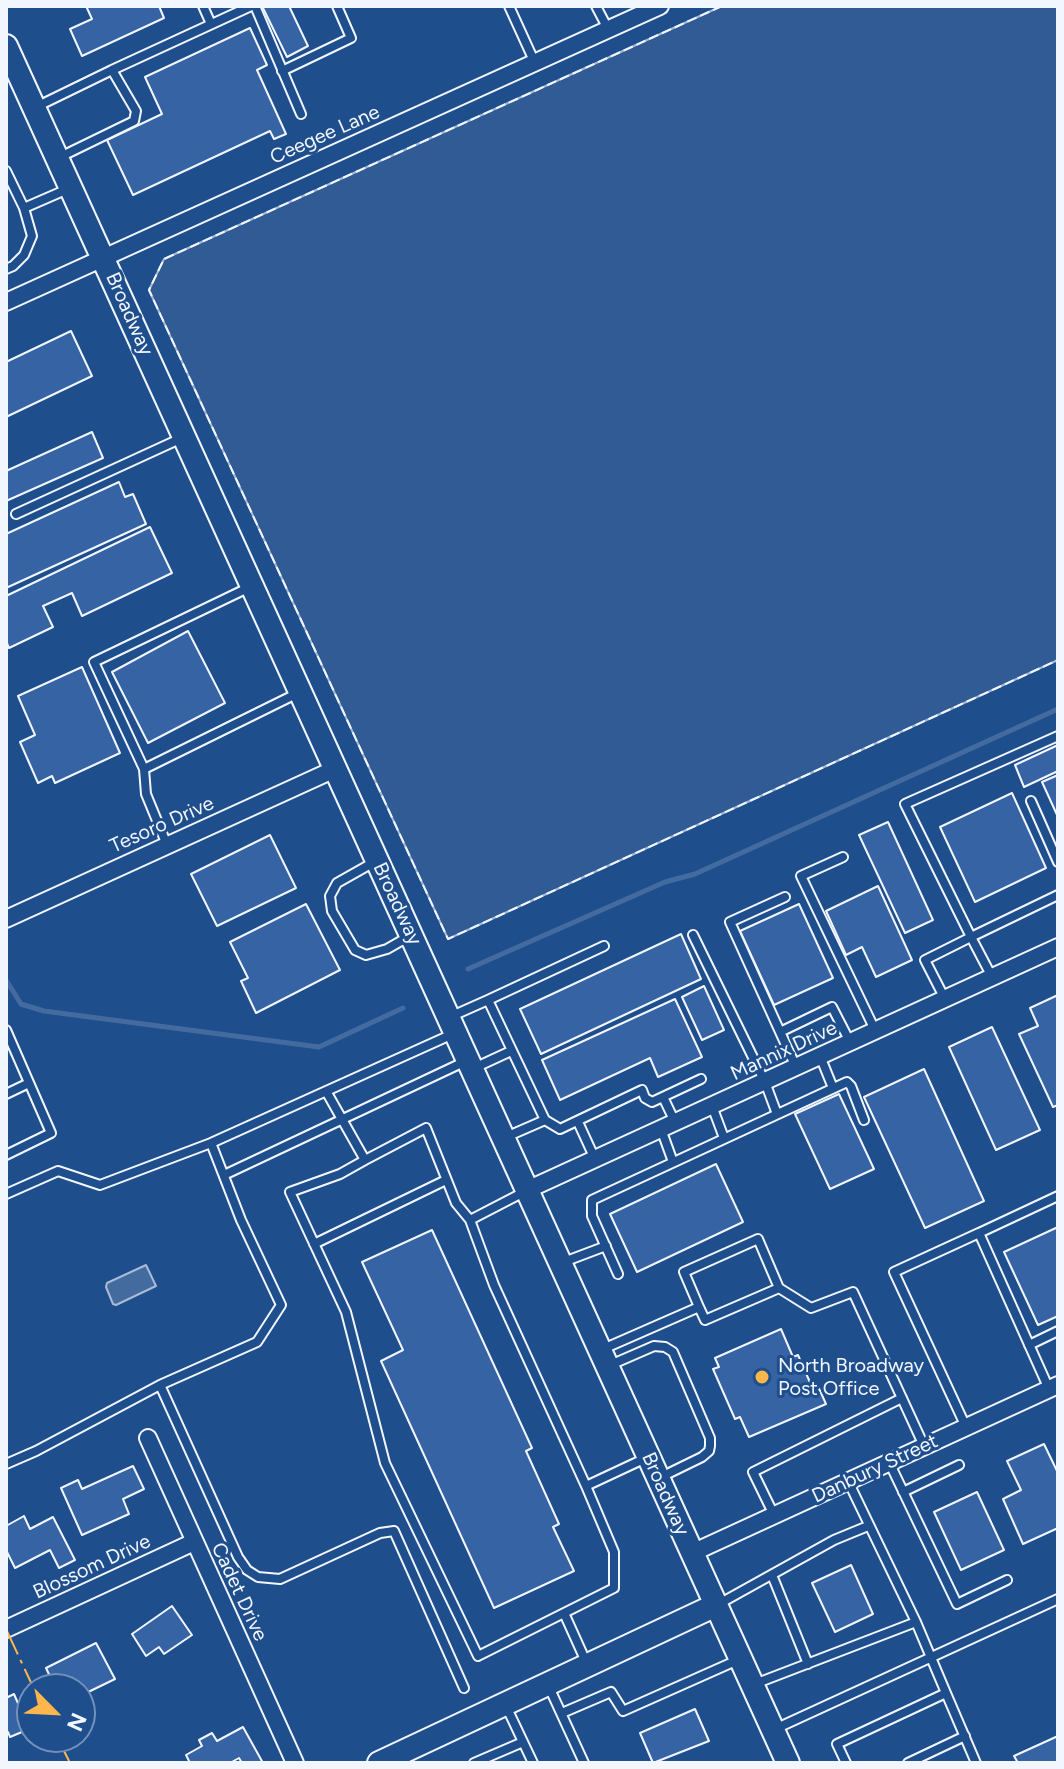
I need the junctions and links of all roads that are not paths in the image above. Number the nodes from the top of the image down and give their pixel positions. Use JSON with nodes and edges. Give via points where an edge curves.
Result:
{"nodes":[{"id":1,"x":203,"y":6,"type":"edge"},
{"id":2,"x":253,"y":6,"type":"edge"},
{"id":3,"x":337,"y":6,"type":"edge"},
{"id":4,"x":509,"y":6,"type":"edge"},
{"id":5,"x":596,"y":6,"type":"edge"},
{"id":6,"x":660,"y":6,"type":"edge"},
{"id":7,"x":211,"y":24,"type":"junction"},
{"id":8,"x":608,"y":29,"type":"junction"},
{"id":9,"x":6,"y":46,"type":"edge"},
{"id":10,"x":535,"y":63,"type":"junction"},
{"id":11,"x":112,"y":70,"type":"junction"},
{"id":12,"x":282,"y":71,"type":"junction"},
{"id":13,"x":34,"y":107,"type":"junction"},
{"id":14,"x":301,"y":114,"type":"dead end"},
{"id":15,"x":57,"y":158,"type":"junction"},
{"id":16,"x":6,"y":171,"type":"edge"},
{"id":17,"x":71,"y":188,"type":"junction"},
{"id":18,"x":24,"y":208,"type":"junction"},
{"id":19,"x":103,"y":257,"type":"junction"},
{"id":20,"x":6,"y":269,"type":"edge"},
{"id":21,"x":6,"y":302,"type":"edge"},
{"id":22,"x":184,"y":436,"type":"junction"},
{"id":23,"x":16,"y":514,"type":"dead end"},
{"id":24,"x":252,"y":586,"type":"junction"},
{"id":25,"x":301,"y":692,"type":"junction"},
{"id":26,"x":1058,"y":736,"type":"edge"},
{"id":27,"x":144,"y":769,"type":"junction"},
{"id":28,"x":335,"y":769,"type":"junction"},
{"id":29,"x":1031,"y":801,"type":"dead end"},
{"id":30,"x":167,"y":845,"type":"junction"},
{"id":31,"x":843,"y":857,"type":"dead end"},
{"id":32,"x":377,"y":860,"type":"junction"},
{"id":33,"x":1058,"y":862,"type":"edge"},
{"id":34,"x":1058,"y":895,"type":"edge"},
{"id":35,"x":785,"y":897,"type":"dead end"},
{"id":36,"x":6,"y":919,"type":"edge"},
{"id":37,"x":411,"y":935,"type":"junction"},
{"id":38,"x":693,"y":935,"type":"dead end"},
{"id":39,"x":971,"y":937,"type":"junction"},
{"id":40,"x":604,"y":946,"type":"dead end"},
{"id":41,"x":1058,"y":947,"type":"edge"},
{"id":42,"x":992,"y":977,"type":"junction"},
{"id":43,"x":945,"y":999,"type":"junction"},
{"id":44,"x":488,"y":1000,"type":"junction"},
{"id":45,"x":452,"y":1025,"type":"junction"},
{"id":46,"x":6,"y":1030,"type":"edge"},
{"id":47,"x":876,"y":1031,"type":"junction"},
{"id":48,"x":780,"y":1032,"type":"junction"},
{"id":49,"x":850,"y":1043,"type":"junction"},
{"id":50,"x":511,"y":1051,"type":"junction"},
{"id":51,"x":820,"y":1056,"type":"junction"},
{"id":52,"x":470,"y":1065,"type":"junction"},
{"id":53,"x":796,"y":1067,"type":"junction"},
{"id":54,"x":701,"y":1079,"type":"dead end"},
{"id":55,"x":765,"y":1082,"type":"junction"},
{"id":56,"x":29,"y":1083,"type":"junction"},
{"id":57,"x":833,"y":1088,"type":"junction"},
{"id":58,"x":326,"y":1091,"type":"junction"},
{"id":59,"x":6,"y":1094,"type":"edge"},
{"id":60,"x":663,"y":1097,"type":"junction"},
{"id":61,"x":712,"y":1106,"type":"junction"},
{"id":62,"x":777,"y":1114,"type":"junction"},
{"id":63,"x":342,"y":1119,"type":"junction"},
{"id":64,"x":545,"y":1120,"type":"junction"},
{"id":65,"x":864,"y":1120,"type":"dead end"},
{"id":66,"x":578,"y":1122,"type":"junction"},
{"id":67,"x":668,"y":1126,"type":"junction"},
{"id":68,"x":504,"y":1138,"type":"junction"},
{"id":69,"x":724,"y":1138,"type":"junction"},
{"id":70,"x":211,"y":1143,"type":"junction"},
{"id":71,"x":6,"y":1155,"type":"edge"},
{"id":72,"x":595,"y":1159,"type":"junction"},
{"id":73,"x":365,"y":1160,"type":"junction"},
{"id":74,"x":673,"y":1162,"type":"junction"},
{"id":75,"x":224,"y":1175,"type":"junction"},
{"id":76,"x":446,"y":1180,"type":"junction"},
{"id":77,"x":527,"y":1190,"type":"junction"},
{"id":78,"x":6,"y":1194,"type":"edge"},
{"id":79,"x":1058,"y":1196,"type":"edge"},
{"id":80,"x":470,"y":1220,"type":"junction"},
{"id":81,"x":979,"y":1233,"type":"junction"},
{"id":82,"x":314,"y":1244,"type":"junction"},
{"id":83,"x":606,"y":1246,"type":"junction"},
{"id":84,"x":560,"y":1263,"type":"junction"},
{"id":85,"x":618,"y":1274,"type":"dead end"},
{"id":86,"x":779,"y":1288,"type":"junction"},
{"id":87,"x":699,"y":1307,"type":"junction"},
{"id":88,"x":1058,"y":1331,"type":"edge"},
{"id":89,"x":1029,"y":1345,"type":"junction"},
{"id":90,"x":604,"y":1358,"type":"junction"},
{"id":91,"x":160,"y":1385,"type":"junction"},
{"id":92,"x":1053,"y":1387,"type":"edge"},
{"id":93,"x":902,"y":1398,"type":"junction"},
{"id":94,"x":966,"y":1427,"type":"junction"},
{"id":95,"x":148,"y":1438,"type":"dead end"},
{"id":96,"x":924,"y":1446,"type":"junction"},
{"id":97,"x":648,"y":1457,"type":"junction"},
{"id":98,"x":889,"y":1462,"type":"junction"},
{"id":99,"x":6,"y":1464,"type":"edge"},
{"id":100,"x":959,"y":1465,"type":"dead end"},
{"id":101,"x":658,"y":1478,"type":"junction"},
{"id":102,"x":848,"y":1481,"type":"junction"},
{"id":103,"x":586,"y":1486,"type":"junction"},
{"id":104,"x":903,"y":1492,"type":"junction"},
{"id":105,"x":774,"y":1515,"type":"junction"},
{"id":106,"x":868,"y":1526,"type":"junction"},
{"id":107,"x":194,"y":1542,"type":"junction"},
{"id":108,"x":692,"y":1553,"type":"junction"},
{"id":109,"x":772,"y":1575,"type":"junction"},
{"id":110,"x":1007,"y":1580,"type":"dead end"},
{"id":111,"x":1058,"y":1599,"type":"edge"},
{"id":112,"x":716,"y":1605,"type":"junction"},
{"id":113,"x":564,"y":1613,"type":"junction"},
{"id":114,"x":916,"y":1622,"type":"junction"},
{"id":115,"x":6,"y":1629,"type":"edge"},
{"id":116,"x":931,"y":1658,"type":"junction"},
{"id":117,"x":741,"y":1659,"type":"junction"},
{"id":118,"x":808,"y":1664,"type":"junction"},
{"id":119,"x":588,"y":1665,"type":"junction"},
{"id":120,"x":548,"y":1684,"type":"junction"},
{"id":121,"x":752,"y":1685,"type":"junction"},
{"id":122,"x":464,"y":1688,"type":"dead end"},
{"id":123,"x":946,"y":1693,"type":"junction"},
{"id":124,"x":505,"y":1704,"type":"junction"},
{"id":125,"x":562,"y":1713,"type":"junction"},
{"id":126,"x":773,"y":1730,"type":"junction"},
{"id":127,"x":965,"y":1736,"type":"junction"},
{"id":128,"x":523,"y":1742,"type":"junction"},
{"id":129,"x":295,"y":1763,"type":"edge"},
{"id":130,"x":379,"y":1763,"type":"edge"},
{"id":131,"x":474,"y":1763,"type":"edge"},
{"id":132,"x":533,"y":1763,"type":"edge"},
{"id":133,"x":584,"y":1763,"type":"edge"},
{"id":134,"x":788,"y":1763,"type":"edge"},
{"id":135,"x":846,"y":1763,"type":"edge"},
{"id":136,"x":908,"y":1763,"type":"edge"},
{"id":137,"x":976,"y":1763,"type":"edge"}],
"edges":[{"from":1,"to":7,"type":"lane"},
{"from":2,"to":7,"type":"lane"},
{"from":2,"to":12,"type":"lane"},
{"from":3,"to":12,"type":"lane","via":[[351,38]]},
{"from":4,"to":10,"type":"lane"},
{"from":5,"to":8,"type":"lane"},
{"from":6,"to":8,"type":"street","name":"Ceegee Lane"},
{"from":7,"to":11,"type":"lane"},
{"from":8,"to":10,"type":"street","name":"Ceegee Lane"},
{"from":9,"to":13,"type":"main road","name":"Broadway"},
{"from":10,"to":19,"type":"street","name":"Ceegee Lane"},
{"from":11,"to":13,"type":"lane"},
{"from":11,"to":15,"type":"lane","via":[[136,111],[134,121]]},
{"from":12,"to":14,"type":"lane"},
{"from":13,"to":15,"type":"main road","name":"Broadway"},
{"from":15,"to":17,"type":"main road","name":"Broadway"},
{"from":16,"to":18,"type":"lane"},
{"from":17,"to":18,"type":"lane"},
{"from":17,"to":19,"type":"main road","name":"Broadway"},
{"from":18,"to":20,"type":"lane","via":[[32,236],[24,255]]},
{"from":19,"to":21,"type":"street","name":"Ceegee Lane"},
{"from":19,"to":22,"type":"main road","name":"Broadway"},
{"from":22,"to":23,"type":"lane"},
{"from":22,"to":24,"type":"main road","name":"Broadway"},
{"from":24,"to":25,"type":"main road","name":"Broadway"},
{"from":24,"to":27,"type":"lane","via":[[94,662]]},
{"from":25,"to":27,"type":"lane"},
{"from":25,"to":28,"type":"main road","name":"Broadway"},
{"from":26,"to":39,"type":"lane","via":[[905,804]]},
{"from":27,"to":30,"type":"lane","via":[[146,794]]},
{"from":28,"to":30,"type":"street","name":"Tesoro Drive"},
{"from":28,"to":32,"type":"main road","name":"Broadway"},
{"from":29,"to":33,"type":"lane"},
{"from":30,"to":36,"type":"street","name":"Tesoro Drive"},
{"from":31,"to":47,"type":"lane","via":[[801,876]]},
{"from":32,"to":37,"type":"main road","name":"Broadway"},
{"from":32,"to":37,"type":"lane","via":[[337,883],[330,896],[332,911],[355,950],[366,955]]},
{"from":34,"to":39,"type":"lane"},
{"from":35,"to":48,"type":"lane","via":[[730,922]]},
{"from":37,"to":45,"type":"main road","name":"Broadway"},
{"from":38,"to":55,"type":"lane"},
{"from":39,"to":42,"type":"lane"},
{"from":39,"to":43,"type":"lane","via":[[925,960]]},
{"from":40,"to":44,"type":"lane"},
{"from":41,"to":42,"type":"street","name":"Mannix Drive"},
{"from":42,"to":43,"type":"street","name":"Mannix Drive"},
{"from":43,"to":47,"type":"street","name":"Mannix Drive"},
{"from":44,"to":45,"type":"lane"},
{"from":44,"to":50,"type":"lane"},
{"from":45,"to":52,"type":"main road","name":"Broadway"},
{"from":45,"to":58,"type":"lane"},
{"from":46,"to":56,"type":"lane"},
{"from":47,"to":49,"type":"street","name":"Mannix Drive"},
{"from":48,"to":49,"type":"lane","via":[[832,1007]]},
{"from":48,"to":53,"type":"lane"},
{"from":49,"to":51,"type":"street","name":"Mannix Drive"},
{"from":50,"to":52,"type":"lane"},
{"from":50,"to":64,"type":"lane"},
{"from":51,"to":53,"type":"street","name":"Mannix Drive"},
{"from":51,"to":57,"type":"lane"},
{"from":52,"to":63,"type":"lane"},
{"from":52,"to":68,"type":"main road","name":"Broadway"},
{"from":53,"to":55,"type":"street","name":"Mannix Drive"},
{"from":54,"to":60,"type":"lane"},
{"from":55,"to":61,"type":"street","name":"Mannix Drive"},
{"from":55,"to":62,"type":"lane"},
{"from":56,"to":59,"type":"lane"},
{"from":56,"to":71,"type":"lane","via":[[51,1133]]},
{"from":57,"to":62,"type":"lane"},
{"from":57,"to":65,"type":"lane","via":[[847,1082],[851,1086]]},
{"from":58,"to":63,"type":"lane"},
{"from":58,"to":70,"type":"lane"},
{"from":60,"to":66,"type":"lane","via":[[652,1102],[642,1090]]},
{"from":60,"to":67,"type":"lane"},
{"from":61,"to":67,"type":"street","name":"Mannix Drive"},
{"from":61,"to":69,"type":"lane"},
{"from":62,"to":69,"type":"lane"},
{"from":63,"to":73,"type":"lane"},
{"from":63,"to":75,"type":"lane"},
{"from":64,"to":66,"type":"lane","via":[[560,1129]]},
{"from":64,"to":68,"type":"lane"},
{"from":66,"to":72,"type":"lane"},
{"from":67,"to":72,"type":"street","name":"Mannix Drive"},
{"from":67,"to":74,"type":"lane"},
{"from":68,"to":77,"type":"main road","name":"Broadway"},
{"from":69,"to":74,"type":"lane"},
{"from":70,"to":75,"type":"lane"},
{"from":70,"to":78,"type":"lane","via":[[100,1185],[58,1171]]},
{"from":72,"to":77,"type":"street","name":"Mannix Drive"},
{"from":73,"to":76,"type":"lane","via":[[426,1128]]},
{"from":73,"to":82,"type":"lane","via":[[290,1192]]},
{"from":74,"to":83,"type":"lane","via":[[592,1200],[592,1216]]},
{"from":75,"to":91,"type":"lane","via":[[281,1305],[257,1342]]},
{"from":76,"to":80,"type":"lane"},
{"from":76,"to":82,"type":"lane"},
{"from":77,"to":80,"type":"lane"},
{"from":77,"to":84,"type":"main road","name":"Broadway"},
{"from":79,"to":81,"type":"lane"},
{"from":80,"to":103,"type":"lane"},
{"from":81,"to":89,"type":"lane"},
{"from":81,"to":94,"type":"lane","via":[[894,1272]]},
{"from":82,"to":113,"type":"lane","via":[[346,1312],[385,1463],[478,1656]]},
{"from":83,"to":84,"type":"lane"},
{"from":83,"to":85,"type":"lane"},
{"from":84,"to":90,"type":"main road","name":"Broadway"},
{"from":86,"to":87,"type":"lane","via":[[705,1320]]},
{"from":86,"to":87,"type":"lane","via":[[758,1239],[684,1272]]},
{"from":86,"to":93,"type":"lane","via":[[811,1308],[853,1292]]},
{"from":87,"to":90,"type":"lane"},
{"from":88,"to":89,"type":"lane"},
{"from":89,"to":92,"type":"lane"},
{"from":90,"to":97,"type":"main road","name":"Broadway"},
{"from":90,"to":101,"type":"lane","via":[[654,1346],[673,1352],[710,1438],[709,1451]]},
{"from":91,"to":99,"type":"lane"},
{"from":91,"to":122,"type":"lane","via":[[247,1570],[280,1579],[394,1531]]},
{"from":92,"to":94,"type":"street","name":"Danbury Street"},
{"from":93,"to":96,"type":"lane"},
{"from":93,"to":105,"type":"lane","via":[[753,1472]]},
{"from":94,"to":96,"type":"street","name":"Danbury Street"},
{"from":95,"to":107,"type":"street","name":"Cadet Drive"},
{"from":96,"to":98,"type":"street","name":"Danbury Street"},
{"from":97,"to":101,"type":"main road","name":"Broadway"},
{"from":97,"to":103,"type":"lane"},
{"from":98,"to":102,"type":"street","name":"Danbury Street"},
{"from":98,"to":104,"type":"lane"},
{"from":100,"to":104,"type":"lane"},
{"from":101,"to":108,"type":"main road","name":"Broadway"},
{"from":102,"to":105,"type":"street","name":"Danbury Street"},
{"from":102,"to":106,"type":"lane"},
{"from":103,"to":113,"type":"lane","via":[[614,1552],[614,1588]]},
{"from":104,"to":110,"type":"lane","via":[[957,1604]]},
{"from":105,"to":108,"type":"street","name":"Danbury Street"},
{"from":106,"to":109,"type":"lane"},
{"from":106,"to":114,"type":"lane"},
{"from":107,"to":115,"type":"street","name":"Blossom Drive"},
{"from":107,"to":129,"type":"street","name":"Cadet Drive"},
{"from":108,"to":112,"type":"main road","name":"Broadway"},
{"from":109,"to":112,"type":"lane"},
{"from":109,"to":118,"type":"lane"},
{"from":111,"to":116,"type":"lane"},
{"from":112,"to":117,"type":"main road","name":"Broadway"},
{"from":112,"to":119,"type":"main road"},
{"from":113,"to":119,"type":"lane"},
{"from":114,"to":116,"type":"lane"},
{"from":114,"to":118,"type":"lane"},
{"from":116,"to":123,"type":"lane"},
{"from":116,"to":126,"type":"lane"},
{"from":117,"to":121,"type":"main road","name":"Broadway"},
{"from":117,"to":125,"type":"lane","via":[[623,1711],[611,1692]]},
{"from":118,"to":121,"type":"lane"},
{"from":119,"to":120,"type":"main road"},
{"from":120,"to":124,"type":"main road"},
{"from":120,"to":125,"type":"lane"},
{"from":121,"to":126,"type":"main road","name":"Broadway"},
{"from":123,"to":127,"type":"lane"},
{"from":123,"to":135,"type":"lane","via":[[837,1744]]},
{"from":124,"to":128,"type":"lane"},
{"from":124,"to":130,"type":"main road"},
{"from":125,"to":133,"type":"lane"},
{"from":126,"to":134,"type":"main road","name":"Broadway"},
{"from":127,"to":136,"type":"lane"},
{"from":127,"to":137,"type":"lane"},
{"from":128,"to":131,"type":"lane"},
{"from":128,"to":132,"type":"lane"}]}
